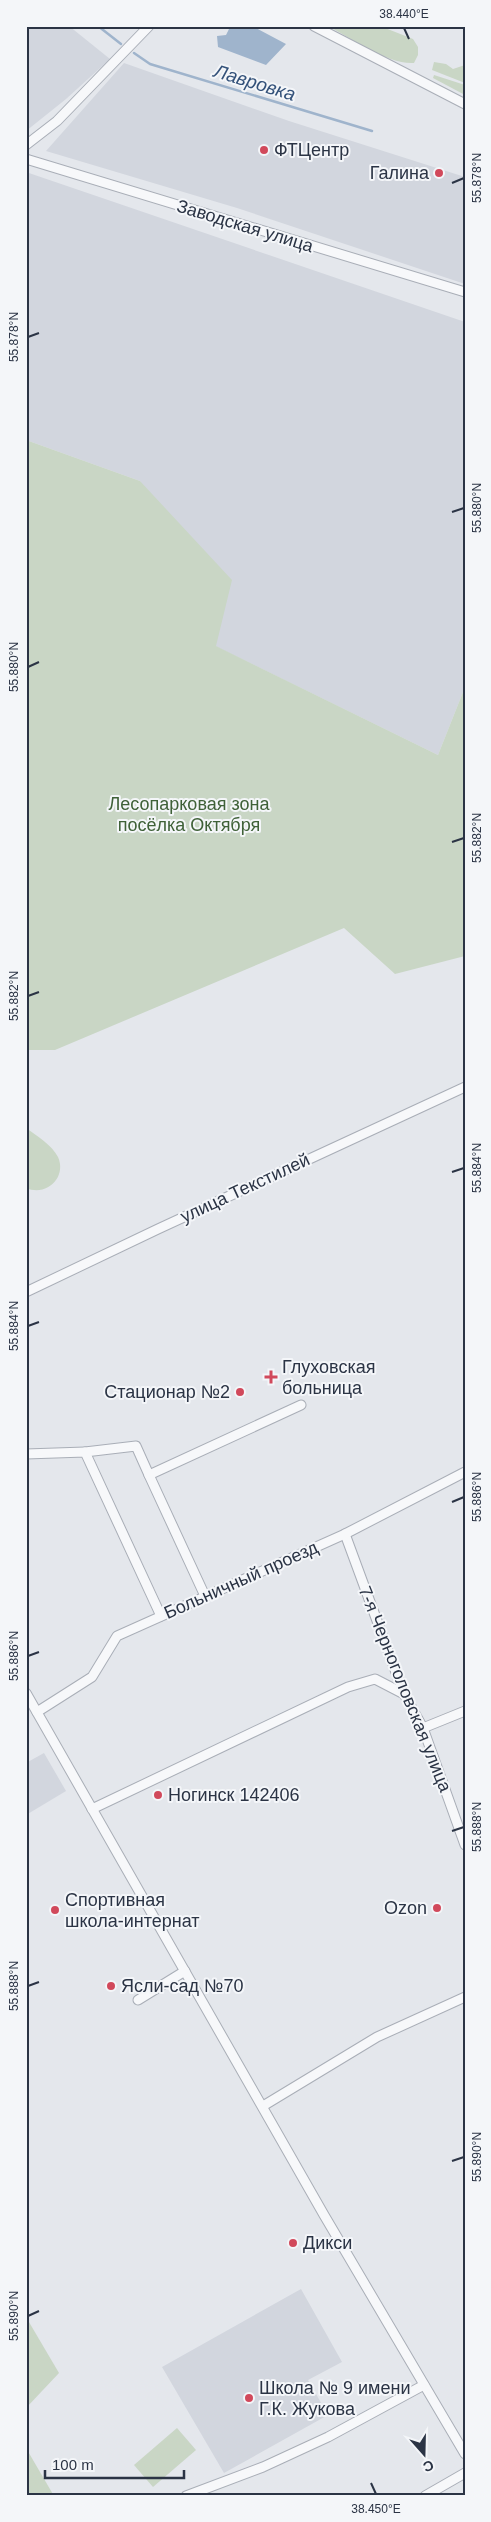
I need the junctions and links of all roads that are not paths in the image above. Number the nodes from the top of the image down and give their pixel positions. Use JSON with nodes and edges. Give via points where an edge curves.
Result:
{"nodes":[{"id":1,"x":149,"y":26,"type":"edge"},
{"id":2,"x":314,"y":26,"type":"edge"},
{"id":3,"x":465,"y":104,"type":"edge"},
{"id":4,"x":26,"y":145,"type":"edge"},
{"id":5,"x":26,"y":159,"type":"edge"},
{"id":6,"x":465,"y":292,"type":"edge"},
{"id":7,"x":465,"y":1087,"type":"edge"},
{"id":8,"x":26,"y":1292,"type":"edge"},
{"id":9,"x":301,"y":1405,"type":"dead end"},
{"id":10,"x":85,"y":1452,"type":"junction"},
{"id":11,"x":26,"y":1454,"type":"edge"},
{"id":12,"x":465,"y":1472,"type":"edge"},
{"id":13,"x":149,"y":1475,"type":"junction"},
{"id":14,"x":345,"y":1534,"type":"junction"},
{"id":15,"x":205,"y":1596,"type":"junction"},
{"id":16,"x":161,"y":1616,"type":"junction"},
{"id":17,"x":26,"y":1693,"type":"edge"},
{"id":18,"x":404,"y":1694,"type":"junction"},
{"id":19,"x":465,"y":1711,"type":"edge"},
{"id":20,"x":37,"y":1712,"type":"junction"},
{"id":21,"x":423,"y":1728,"type":"junction"},
{"id":22,"x":92,"y":1809,"type":"junction"},
{"id":23,"x":465,"y":1845,"type":"edge"},
{"id":24,"x":186,"y":1971,"type":"junction"},
{"id":25,"x":465,"y":1997,"type":"edge"},
{"id":26,"x":138,"y":2000,"type":"dead end"},
{"id":27,"x":263,"y":2106,"type":"junction"},
{"id":28,"x":424,"y":2385,"type":"junction"},
{"id":29,"x":465,"y":2454,"type":"edge"},
{"id":30,"x":465,"y":2473,"type":"edge"},
{"id":31,"x":186,"y":2496,"type":"edge"},
{"id":32,"x":425,"y":2496,"type":"edge"}],
"edges":[{"from":1,"to":4,"type":"street","via":[[57,121]]},
{"from":2,"to":3,"type":"street"},
{"from":5,"to":6,"type":"street","name":"Заводская улица"},
{"from":7,"to":8,"type":"street","name":"улица Текстилей"},
{"from":9,"to":13,"type":"street"},
{"from":10,"to":11,"type":"street"},
{"from":10,"to":13,"type":"street","via":[[136,1446]]},
{"from":10,"to":16,"type":"street"},
{"from":12,"to":14,"type":"street","name":"Больничный проезд"},
{"from":13,"to":15,"type":"street"},
{"from":14,"to":15,"type":"street","name":"Больничный проезд"},
{"from":14,"to":18,"type":"street","name":"7-я Черноголовская улица"},
{"from":15,"to":16,"type":"street","name":"Больничный проезд"},
{"from":16,"to":20,"type":"street","name":"Больничный проезд","via":[[117,1636],[92,1677]]},
{"from":17,"to":20,"type":"street"},
{"from":18,"to":21,"type":"street","name":"7-я Черноголовская улица"},
{"from":18,"to":22,"type":"street","via":[[375,1679],[348,1687]]},
{"from":19,"to":21,"type":"street"},
{"from":20,"to":22,"type":"street"},
{"from":21,"to":23,"type":"street","name":"7-я Черноголовская улица"},
{"from":22,"to":24,"type":"street"},
{"from":24,"to":26,"type":"street"},
{"from":24,"to":27,"type":"street"},
{"from":25,"to":27,"type":"street","via":[[377,2037]]},
{"from":27,"to":28,"type":"street"},
{"from":28,"to":29,"type":"street"},
{"from":28,"to":31,"type":"street","via":[[328,2437],[263,2467]]},
{"from":30,"to":32,"type":"street"}]}
